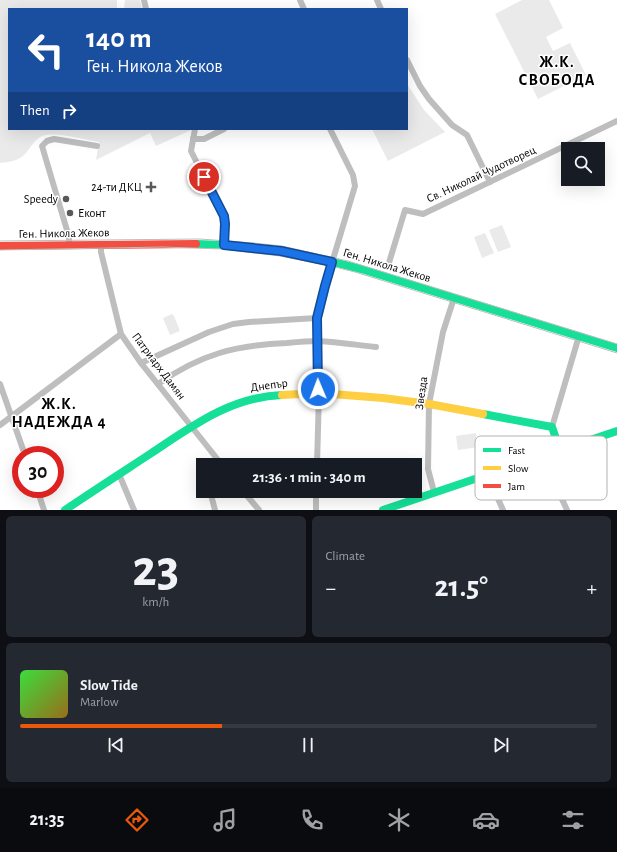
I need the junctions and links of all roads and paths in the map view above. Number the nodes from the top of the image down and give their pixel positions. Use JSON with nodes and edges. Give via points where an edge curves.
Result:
{"nodes":[{"id":1,"x":408,"y":62,"type":"edge"},
{"id":2,"x":617,"y":121,"type":"edge"},
{"id":3,"x":195,"y":130,"type":"edge"},
{"id":4,"x":222,"y":130,"type":"edge"},
{"id":5,"x":330,"y":130,"type":"edge"},
{"id":6,"x":193,"y":139,"type":"junction"},
{"id":7,"x":97,"y":146,"type":"dead end"},
{"id":8,"x":490,"y":182,"type":"junction"},
{"id":9,"x":69,"y":244,"type":"junction"},
{"id":10,"x":101,"y":244,"type":"junction"},
{"id":11,"x":224,"y":245,"type":"junction"},
{"id":12,"x":0,"y":246,"type":"edge"},
{"id":13,"x":332,"y":262,"type":"junction"},
{"id":14,"x":388,"y":266,"type":"dead end"},
{"id":15,"x":454,"y":298,"type":"junction"},
{"id":16,"x":317,"y":318,"type":"junction"},
{"id":17,"x":121,"y":334,"type":"junction"},
{"id":18,"x":579,"y":336,"type":"junction"},
{"id":19,"x":318,"y":341,"type":"junction"},
{"id":20,"x":376,"y":347,"type":"dead end"},
{"id":21,"x":617,"y":348,"type":"edge"},
{"id":22,"x":141,"y":363,"type":"junction"},
{"id":23,"x":0,"y":384,"type":"edge"},
{"id":24,"x":158,"y":384,"type":"junction"},
{"id":25,"x":318,"y":393,"type":"junction"},
{"id":26,"x":429,"y":404,"type":"junction"},
{"id":27,"x":11,"y":416,"type":"junction"},
{"id":28,"x":0,"y":425,"type":"edge"},
{"id":29,"x":191,"y":427,"type":"junction"},
{"id":30,"x":552,"y":427,"type":"junction"},
{"id":31,"x":617,"y":431,"type":"edge"},
{"id":32,"x":555,"y":436,"type":"edge"},
{"id":33,"x":602,"y":436,"type":"edge"},
{"id":34,"x":22,"y":446,"type":"edge"},
{"id":35,"x":216,"y":458,"type":"edge"},
{"id":36,"x":317,"y":458,"type":"edge"},
{"id":37,"x":119,"y":474,"type":"junction"},
{"id":38,"x":475,"y":478,"type":"edge"},
{"id":39,"x":434,"y":492,"type":"junction"},
{"id":40,"x":40,"y":498,"type":"edge"},
{"id":41,"x":212,"y":498,"type":"edge"},
{"id":42,"x":249,"y":498,"type":"edge"},
{"id":43,"x":316,"y":498,"type":"edge"},
{"id":44,"x":499,"y":500,"type":"edge"},
{"id":45,"x":562,"y":500,"type":"edge"},
{"id":46,"x":44,"y":510,"type":"edge"},
{"id":47,"x":66,"y":510,"type":"edge"},
{"id":48,"x":134,"y":510,"type":"edge"},
{"id":49,"x":215,"y":510,"type":"edge"},
{"id":50,"x":259,"y":510,"type":"edge"},
{"id":51,"x":316,"y":510,"type":"edge"},
{"id":52,"x":383,"y":510,"type":"edge"},
{"id":53,"x":503,"y":510,"type":"edge"},
{"id":54,"x":567,"y":510,"type":"edge"}],
"edges":[{"from":1,"to":8,"type":"street","via":[[429,99],[452,125],[467,136]]},
{"from":2,"to":8,"type":"street","name":"Св. Николай Чудотворец"},
{"from":3,"to":6,"type":"street"},
{"from":4,"to":6,"type":"street","via":[[204,139]]},
{"from":5,"to":13,"type":"street","via":[[355,182]]},
{"from":6,"to":11,"type":"street","via":[[191,151],[224,216]]},
{"from":7,"to":9,"type":"street","via":[[54,139],[47,140],[42,146]]},
{"from":8,"to":14,"type":"street","name":"Св. Николай Чудотворец","via":[[423,214],[405,210]]},
{"from":9,"to":10,"type":"street","name":"Ген. Никола Жеков"},
{"from":9,"to":12,"type":"street","name":"Ген. Никола Жеков"},
{"from":10,"to":11,"type":"street","name":"Ген. Никола Жеков"},
{"from":10,"to":17,"type":"street","name":"Патриарх Дамян"},
{"from":11,"to":13,"type":"street","name":"Ген. Никола Жеков","via":[[281,251]]},
{"from":13,"to":15,"type":"street","name":"Ген. Никола Жеков"},
{"from":13,"to":16,"type":"street"},
{"from":15,"to":18,"type":"street","name":"Ген. Никола Жеков"},
{"from":15,"to":26,"type":"street","name":"Звезда","via":[[443,332]]},
{"from":16,"to":19,"type":"street"},
{"from":16,"to":22,"type":"street","via":[[233,324],[209,332]]},
{"from":17,"to":22,"type":"street","name":"Патриарх Дамян"},
{"from":17,"to":27,"type":"street"},
{"from":18,"to":21,"type":"street","name":"Ген. Никола Жеков"},
{"from":18,"to":30,"type":"street"},
{"from":19,"to":20,"type":"street"},
{"from":19,"to":24,"type":"street","via":[[265,344],[227,350],[189,364]]},
{"from":19,"to":25,"type":"street"},
{"from":22,"to":24,"type":"street","name":"Патриарх Дамян"},
{"from":23,"to":27,"type":"street"},
{"from":24,"to":29,"type":"street","name":"Патриарх Дамян"},
{"from":25,"to":26,"type":"street","name":"Днепър"},
{"from":25,"to":29,"type":"street","name":"Днепър","via":[[272,395],[244,400],[216,412]]},
{"from":25,"to":36,"type":"street"},
{"from":26,"to":30,"type":"street","name":"Днепър"},
{"from":26,"to":39,"type":"street","name":"Звезда","via":[[428,469]]},
{"from":27,"to":28,"type":"street"},
{"from":27,"to":34,"type":"street"},
{"from":29,"to":35,"type":"street","name":"Патриарх Дамян"},
{"from":29,"to":37,"type":"street","name":"Днепър"},
{"from":30,"to":32,"type":"street"},
{"from":31,"to":33,"type":"street"},
{"from":37,"to":47,"type":"street","name":"Днепър"},
{"from":37,"to":48,"type":"street"},
{"from":38,"to":39,"type":"street"},
{"from":39,"to":52,"type":"street"},
{"from":40,"to":46,"type":"street"},
{"from":41,"to":49,"type":"street"},
{"from":42,"to":50,"type":"street"},
{"from":43,"to":51,"type":"street"},
{"from":44,"to":53,"type":"street"},
{"from":45,"to":54,"type":"street"}]}
